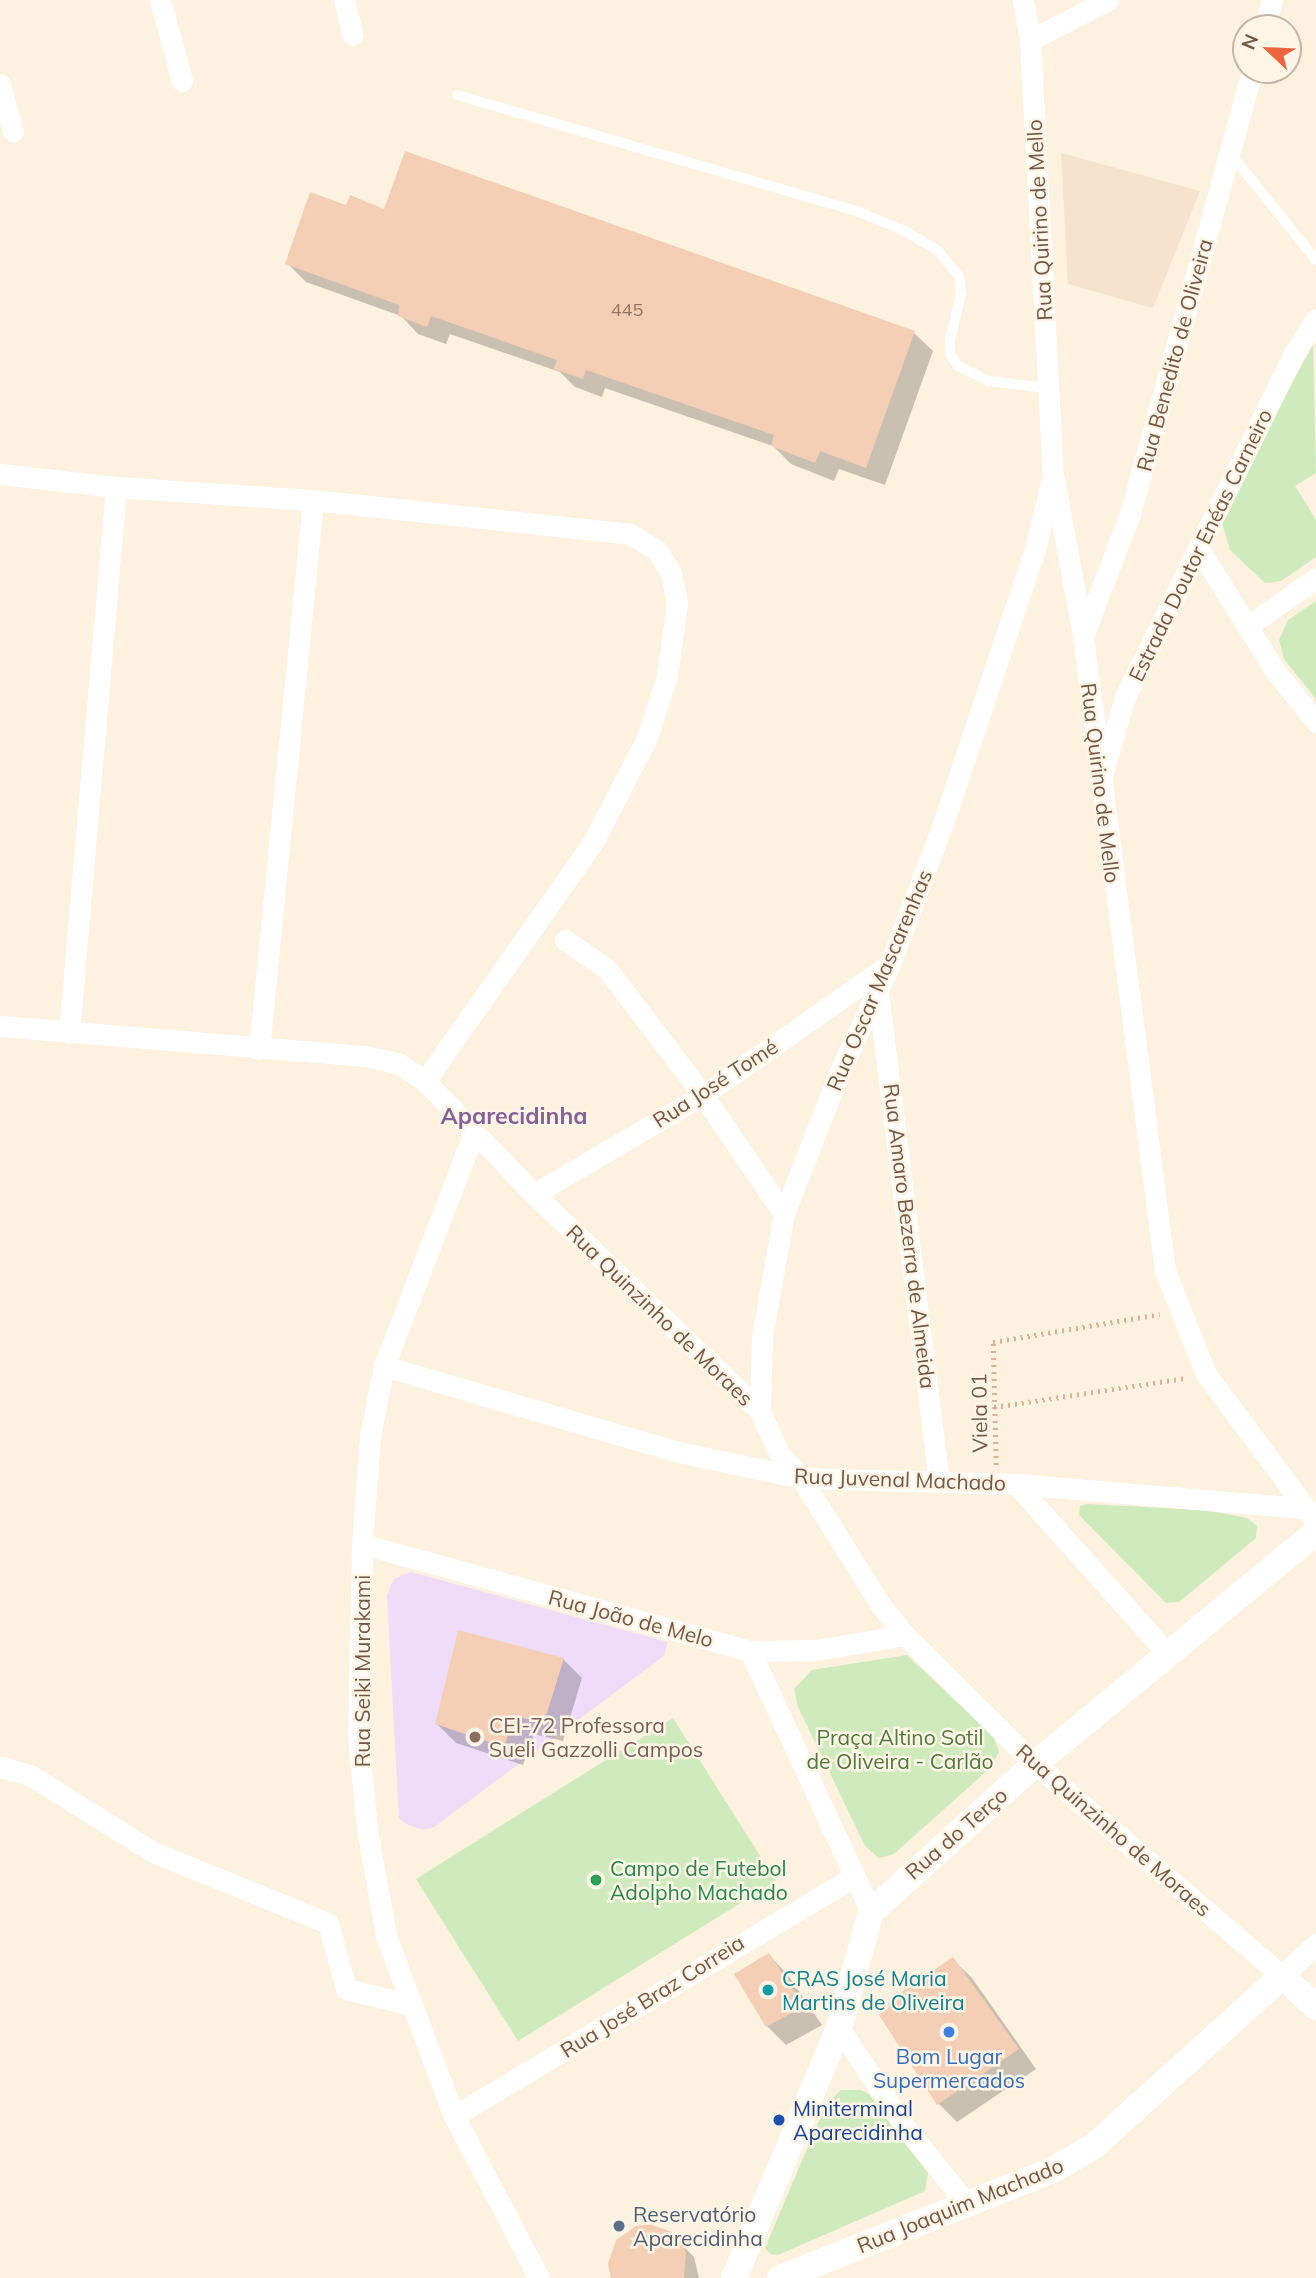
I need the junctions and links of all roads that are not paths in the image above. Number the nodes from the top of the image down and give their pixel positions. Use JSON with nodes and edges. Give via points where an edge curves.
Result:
{"nodes":[{"id":1,"x":160,"y":0,"type":"edge"},
{"id":2,"x":344,"y":0,"type":"edge"},
{"id":3,"x":1023,"y":0,"type":"edge"},
{"id":4,"x":1108,"y":0,"type":"edge"},
{"id":5,"x":354,"y":35,"type":"dead end"},
{"id":6,"x":1030,"y":40,"type":"junction"},
{"id":7,"x":182,"y":81,"type":"dead end"},
{"id":8,"x":0,"y":84,"type":"edge"},
{"id":9,"x":1248,"y":84,"type":"edge"},
{"id":10,"x":457,"y":94,"type":"dead end"},
{"id":11,"x":13,"y":131,"type":"dead end"},
{"id":12,"x":1230,"y":153,"type":"junction"},
{"id":13,"x":1316,"y":260,"type":"edge"},
{"id":14,"x":1316,"y":319,"type":"edge"},
{"id":15,"x":1047,"y":388,"type":"junction"},
{"id":16,"x":0,"y":474,"type":"edge"},
{"id":17,"x":1053,"y":474,"type":"junction"},
{"id":18,"x":116,"y":487,"type":"junction"},
{"id":19,"x":313,"y":500,"type":"junction"},
{"id":20,"x":1199,"y":549,"type":"junction"},
{"id":21,"x":1316,"y":578,"type":"edge"},
{"id":22,"x":1248,"y":626,"type":"junction"},
{"id":23,"x":1083,"y":636,"type":"junction"},
{"id":24,"x":1316,"y":722,"type":"edge"},
{"id":25,"x":1101,"y":778,"type":"junction"},
{"id":26,"x":565,"y":940,"type":"dead end"},
{"id":27,"x":890,"y":964,"type":"junction"},
{"id":28,"x":878,"y":992,"type":"junction"},
{"id":29,"x":0,"y":1026,"type":"edge"},
{"id":30,"x":69,"y":1033,"type":"junction"},
{"id":31,"x":259,"y":1049,"type":"junction"},
{"id":32,"x":425,"y":1081,"type":"junction"},
{"id":33,"x":703,"y":1095,"type":"junction"},
{"id":34,"x":474,"y":1132,"type":"junction"},
{"id":35,"x":534,"y":1194,"type":"junction"},
{"id":36,"x":784,"y":1214,"type":"junction"},
{"id":37,"x":384,"y":1366,"type":"junction"},
{"id":38,"x":760,"y":1411,"type":"junction"},
{"id":39,"x":801,"y":1478,"type":"junction"},
{"id":40,"x":939,"y":1480,"type":"junction"},
{"id":41,"x":1006,"y":1484,"type":"junction"},
{"id":42,"x":1310,"y":1515,"type":"edge"},
{"id":43,"x":1316,"y":1532,"type":"edge"},
{"id":44,"x":362,"y":1544,"type":"junction"},
{"id":45,"x":905,"y":1635,"type":"junction"},
{"id":46,"x":750,"y":1651,"type":"junction"},
{"id":47,"x":1167,"y":1653,"type":"junction"},
{"id":48,"x":1035,"y":1764,"type":"junction"},
{"id":49,"x":0,"y":1767,"type":"edge"},
{"id":50,"x":852,"y":1878,"type":"junction"},
{"id":51,"x":871,"y":1912,"type":"junction"},
{"id":52,"x":1316,"y":1944,"type":"edge"},
{"id":53,"x":1282,"y":1976,"type":"junction"},
{"id":54,"x":412,"y":2006,"type":"junction"},
{"id":55,"x":1316,"y":2007,"type":"edge"},
{"id":56,"x":839,"y":2028,"type":"junction"},
{"id":57,"x":454,"y":2116,"type":"junction"},
{"id":58,"x":967,"y":2204,"type":"junction"},
{"id":59,"x":748,"y":2241,"type":"junction"},
{"id":60,"x":787,"y":2275,"type":"edge"},
{"id":61,"x":539,"y":2278,"type":"edge"},
{"id":62,"x":734,"y":2278,"type":"edge"}],
"edges":[{"from":1,"to":7,"type":"street"},
{"from":2,"to":5,"type":"street"},
{"from":3,"to":6,"type":"street","name":"Rua Quirino de Mello"},
{"from":4,"to":6,"type":"street"},
{"from":6,"to":15,"type":"street","name":"Rua Quirino de Mello"},
{"from":8,"to":11,"type":"street"},
{"from":9,"to":12,"type":"street","name":"Rua Benedito de Oliveira"},
{"from":10,"to":15,"type":"lane","via":[[859,212],[905,231],[937,250],[959,276],[961,295],[950,340],[950,354],[958,366],[989,381]]},
{"from":12,"to":13,"type":"lane"},
{"from":12,"to":23,"type":"street","name":"Rua Benedito de Oliveira","via":[[1130,514]]},
{"from":14,"to":20,"type":"street","name":"Estrada Doutor Enéas Carneiro","via":[[1295,352]]},
{"from":15,"to":17,"type":"street","name":"Rua Quirino de Mello"},
{"from":16,"to":18,"type":"street"},
{"from":17,"to":23,"type":"street","name":"Rua Quirino de Mello"},
{"from":17,"to":27,"type":"street","name":"Rua Oscar Mascarenhas","via":[[1035,549],[988,696]]},
{"from":18,"to":19,"type":"street"},
{"from":18,"to":30,"type":"street"},
{"from":19,"to":31,"type":"street"},
{"from":19,"to":32,"type":"street","via":[[629,534],[657,550],[671,573],[676,593],[667,676],[647,738],[593,842]]},
{"from":20,"to":22,"type":"street"},
{"from":20,"to":25,"type":"street","name":"Estrada Doutor Enéas Carneiro","via":[[1125,697]]},
{"from":21,"to":22,"type":"street"},
{"from":22,"to":24,"type":"street","via":[[1276,672]]},
{"from":23,"to":25,"type":"street","name":"Rua Quirino de Mello"},
{"from":25,"to":42,"type":"street","name":"Rua Quirino de Mello","via":[[1165,1271],[1206,1374]]},
{"from":26,"to":33,"type":"street","via":[[607,969]]},
{"from":27,"to":28,"type":"street","name":"Rua Oscar Mascarenhas"},
{"from":27,"to":33,"type":"street","name":"Rua José Tomé"},
{"from":28,"to":36,"type":"street","name":"Rua Oscar Mascarenhas","via":[[839,1073]]},
{"from":28,"to":40,"type":"street","name":"Rua Amaro Bezerra de Almeida"},
{"from":29,"to":30,"type":"street","name":"Rua Quinzinho de Moraes"},
{"from":30,"to":31,"type":"street","name":"Rua Quinzinho de Moraes"},
{"from":31,"to":32,"type":"street","name":"Rua Quinzinho de Moraes","via":[[398,1063]]},
{"from":32,"to":34,"type":"street","name":"Rua Quinzinho de Moraes"},
{"from":33,"to":35,"type":"street","name":"Rua José Tomé"},
{"from":33,"to":36,"type":"street"},
{"from":34,"to":35,"type":"street","name":"Rua Quinzinho de Moraes"},
{"from":34,"to":37,"type":"street","name":"Rua Seiki Murakami"},
{"from":35,"to":38,"type":"street","name":"Rua Quinzinho de Moraes"},
{"from":36,"to":38,"type":"street","name":"Rua Oscar Mascarenhas","via":[[762,1336]]},
{"from":37,"to":39,"type":"street","name":"Rua Juvenal Machado","via":[[674,1451]]},
{"from":37,"to":44,"type":"street","name":"Rua Seiki Murakami","via":[[370,1436]]},
{"from":38,"to":39,"type":"street","name":"Rua Quinzinho de Moraes","via":[[779,1452]]},
{"from":39,"to":40,"type":"street","name":"Rua Juvenal Machado"},
{"from":39,"to":45,"type":"street","name":"Rua Quinzinho de Moraes","via":[[860,1576]]},
{"from":40,"to":41,"type":"street","name":"Rua Juvenal Machado"},
{"from":41,"to":42,"type":"street","name":"Rua Juvenal Machado"},
{"from":41,"to":47,"type":"street"},
{"from":43,"to":47,"type":"street","name":"Rua do Terço"},
{"from":44,"to":46,"type":"street","name":"Rua João de Melo"},
{"from":44,"to":54,"type":"street","name":"Rua Seiki Murakami","via":[[358,1737],[367,1829],[386,1936]]},
{"from":45,"to":46,"type":"street","name":"Rua João de Melo","via":[[816,1650]]},
{"from":45,"to":48,"type":"street","name":"Rua Quinzinho de Moraes"},
{"from":46,"to":50,"type":"street"},
{"from":47,"to":48,"type":"street","name":"Rua do Terço"},
{"from":48,"to":51,"type":"street","name":"Rua do Terço"},
{"from":48,"to":53,"type":"street","name":"Rua Quinzinho de Moraes"},
{"from":49,"to":54,"type":"street","via":[[30,1775],[164,1857],[328,1923],[346,1989]]},
{"from":50,"to":51,"type":"street"},
{"from":50,"to":57,"type":"street","name":"Rua José Braz Correia"},
{"from":51,"to":56,"type":"street"},
{"from":52,"to":53,"type":"street","name":"Rua Joaquim Machado"},
{"from":53,"to":55,"type":"street","name":"Rua Quinzinho de Moraes"},
{"from":53,"to":58,"type":"street","name":"Rua Joaquim Machado","via":[[1094,2146],[1053,2169]]},
{"from":54,"to":57,"type":"street","name":"Rua Seiki Murakami"},
{"from":56,"to":58,"type":"street","via":[[905,2127]]},
{"from":56,"to":59,"type":"street"},
{"from":57,"to":61,"type":"street","name":"Rua Seiki Murakami"},
{"from":58,"to":60,"type":"street","name":"Rua Joaquim Machado"},
{"from":59,"to":60,"type":"street","via":[[761,2262]]},
{"from":59,"to":62,"type":"street"}]}
